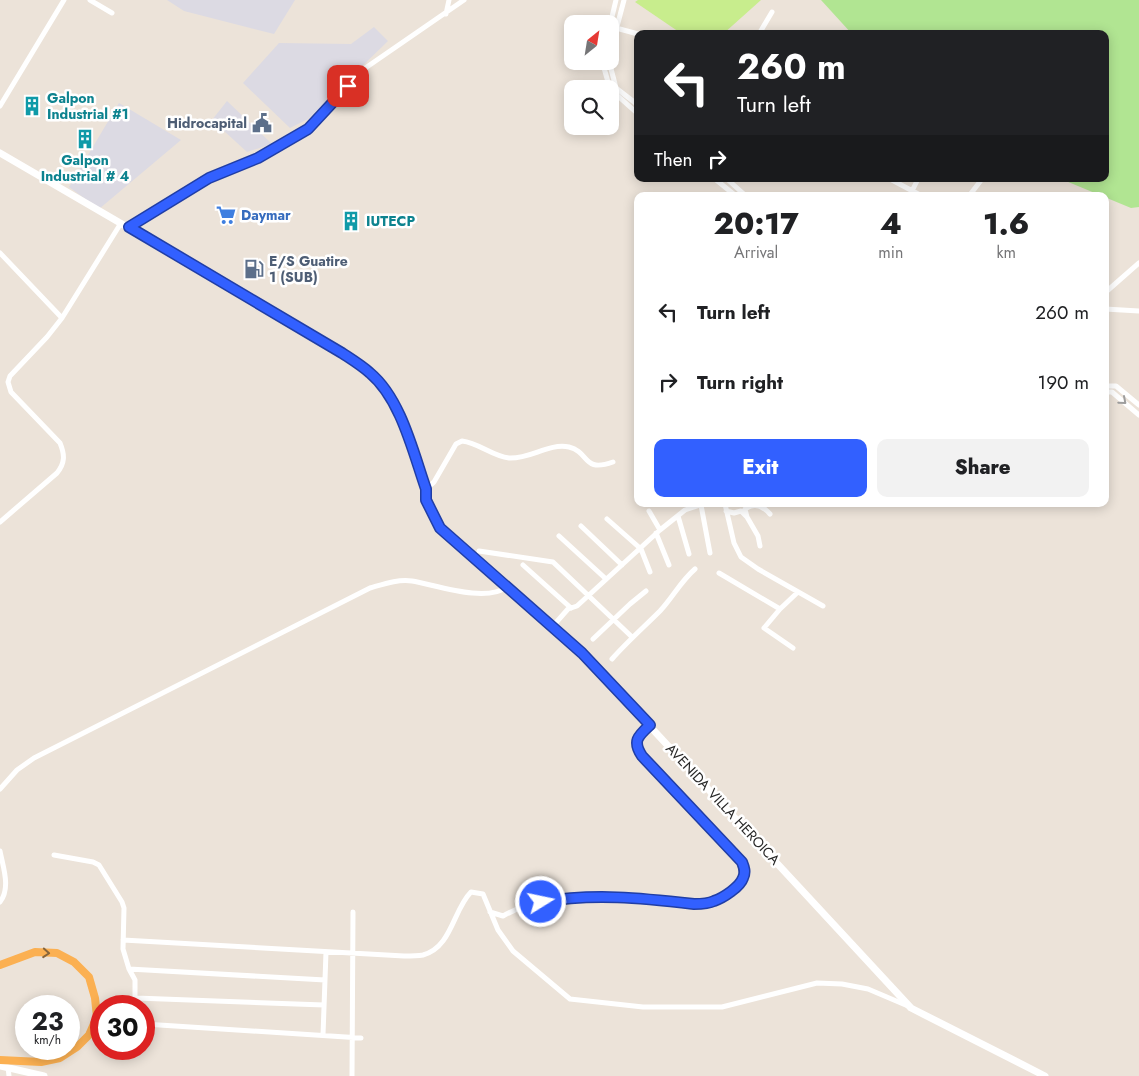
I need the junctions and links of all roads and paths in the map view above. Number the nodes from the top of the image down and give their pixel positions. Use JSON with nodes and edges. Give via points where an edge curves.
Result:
{"nodes":[{"id":1,"x":64,"y":0,"type":"edge"},
{"id":2,"x":90,"y":0,"type":"edge"},
{"id":3,"x":449,"y":0,"type":"edge"},
{"id":4,"x":464,"y":0,"type":"edge"},
{"id":5,"x":616,"y":0,"type":"edge"},
{"id":6,"x":624,"y":0,"type":"edge"},
{"id":7,"x":772,"y":12,"type":"dead end"},
{"id":8,"x":112,"y":13,"type":"dead end"},
{"id":9,"x":446,"y":14,"type":"junction"},
{"id":10,"x":612,"y":15,"type":"edge"},
{"id":11,"x":619,"y":18,"type":"edge"},
{"id":12,"x":619,"y":29,"type":"edge"},
{"id":13,"x":761,"y":30,"type":"edge"},
{"id":14,"x":634,"y":33,"type":"edge"},
{"id":15,"x":611,"y":70,"type":"edge"},
{"id":16,"x":619,"y":98,"type":"edge"},
{"id":17,"x":634,"y":101,"type":"edge"},
{"id":18,"x":0,"y":106,"type":"edge"},
{"id":19,"x":634,"y":111,"type":"edge"},
{"id":20,"x":2,"y":157,"type":"edge"},
{"id":21,"x":719,"y":182,"type":"edge"},
{"id":22,"x":730,"y":182,"type":"edge"},
{"id":23,"x":896,"y":182,"type":"edge"},
{"id":24,"x":916,"y":182,"type":"edge"},
{"id":25,"x":912,"y":191,"type":"joint"},
{"id":26,"x":731,"y":192,"type":"edge"},
{"id":27,"x":742,"y":192,"type":"edge"},
{"id":28,"x":121,"y":223,"type":"junction"},
{"id":29,"x":129,"y":227,"type":"junction"},
{"id":30,"x":0,"y":253,"type":"edge"},
{"id":31,"x":1139,"y":263,"type":"edge"},
{"id":32,"x":1109,"y":291,"type":"edge"},
{"id":33,"x":1109,"y":310,"type":"edge"},
{"id":34,"x":1139,"y":311,"type":"edge"},
{"id":35,"x":62,"y":318,"type":"junction"},
{"id":36,"x":1109,"y":386,"type":"edge"},
{"id":37,"x":1109,"y":392,"type":"edge"},
{"id":38,"x":1139,"y":405,"type":"edge"},
{"id":39,"x":1139,"y":415,"type":"edge"},
{"id":40,"x":613,"y":462,"type":"dead end"},
{"id":41,"x":426,"y":489,"type":"junction"},
{"id":42,"x":694,"y":507,"type":"edge"},
{"id":43,"x":702,"y":507,"type":"edge"},
{"id":44,"x":725,"y":507,"type":"edge"},
{"id":45,"x":748,"y":507,"type":"edge"},
{"id":46,"x":761,"y":507,"type":"edge"},
{"id":47,"x":649,"y":511,"type":"dead end"},
{"id":48,"x":726,"y":511,"type":"junction"},
{"id":49,"x":770,"y":514,"type":"dead end"},
{"id":50,"x":678,"y":516,"type":"junction"},
{"id":51,"x":747,"y":517,"type":"junction"},
{"id":52,"x":607,"y":519,"type":"dead end"},
{"id":53,"x":0,"y":522,"type":"edge"},
{"id":54,"x":581,"y":526,"type":"dead end"},
{"id":55,"x":658,"y":532,"type":"junction"},
{"id":56,"x":559,"y":536,"type":"dead end"},
{"id":57,"x":760,"y":546,"type":"dead end"},
{"id":58,"x":640,"y":549,"type":"junction"},
{"id":59,"x":480,"y":551,"type":"dead end"},
{"id":60,"x":710,"y":553,"type":"dead end"},
{"id":61,"x":689,"y":554,"type":"dead end"},
{"id":62,"x":523,"y":565,"type":"dead end"},
{"id":63,"x":622,"y":565,"type":"junction"},
{"id":64,"x":669,"y":565,"type":"dead end"},
{"id":65,"x":695,"y":569,"type":"dead end"},
{"id":66,"x":650,"y":572,"type":"dead end"},
{"id":67,"x":719,"y":573,"type":"dead end"},
{"id":68,"x":606,"y":579,"type":"junction"},
{"id":69,"x":507,"y":588,"type":"junction"},
{"id":70,"x":646,"y":591,"type":"dead end"},
{"id":71,"x":798,"y":592,"type":"junction"},
{"id":72,"x":588,"y":595,"type":"junction"},
{"id":73,"x":823,"y":606,"type":"dead end"},
{"id":74,"x":571,"y":608,"type":"junction"},
{"id":75,"x":780,"y":609,"type":"junction"},
{"id":76,"x":613,"y":619,"type":"junction"},
{"id":77,"x":553,"y":626,"type":"junction"},
{"id":78,"x":632,"y":637,"type":"junction"},
{"id":79,"x":593,"y":640,"type":"dead end"},
{"id":80,"x":793,"y":648,"type":"dead end"},
{"id":81,"x":612,"y":658,"type":"dead end"},
{"id":82,"x":650,"y":725,"type":"junction"},
{"id":83,"x":0,"y":789,"type":"edge"},
{"id":84,"x":0,"y":851,"type":"edge"},
{"id":85,"x":54,"y":856,"type":"dead end"},
{"id":86,"x":0,"y":902,"type":"edge"},
{"id":87,"x":353,"y":912,"type":"dead end"},
{"id":88,"x":490,"y":912,"type":"junction"},
{"id":89,"x":123,"y":940,"type":"junction"},
{"id":90,"x":326,"y":952,"type":"junction"},
{"id":91,"x":354,"y":954,"type":"junction"},
{"id":92,"x":0,"y":966,"type":"edge"},
{"id":93,"x":129,"y":969,"type":"junction"},
{"id":94,"x":325,"y":980,"type":"junction"},
{"id":95,"x":136,"y":995,"type":"edge"},
{"id":96,"x":155,"y":999,"type":"edge"},
{"id":97,"x":324,"y":1005,"type":"junction"},
{"id":98,"x":911,"y":1008,"type":"junction"},
{"id":99,"x":155,"y":1025,"type":"edge"},
{"id":100,"x":323,"y":1036,"type":"junction"},
{"id":101,"x":353,"y":1037,"type":"junction"},
{"id":102,"x":361,"y":1038,"type":"dead end"},
{"id":103,"x":0,"y":1060,"type":"edge"},
{"id":104,"x":4,"y":1067,"type":"edge"},
{"id":105,"x":9,"y":1076,"type":"edge"},
{"id":106,"x":44,"y":1076,"type":"edge"},
{"id":107,"x":352,"y":1076,"type":"edge"},
{"id":108,"x":1045,"y":1076,"type":"edge"}],
"edges":[{"from":1,"to":18,"type":"street"},
{"from":2,"to":8,"type":"street"},
{"from":3,"to":9,"type":"street"},
{"from":4,"to":9,"type":"street"},
{"from":5,"to":10,"type":"street"},
{"from":6,"to":11,"type":"street"},
{"from":7,"to":13,"type":"street"},
{"from":9,"to":29,"type":"street","via":[[361,71],[308,129],[258,158],[209,178]]},
{"from":12,"to":14,"type":"street"},
{"from":15,"to":17,"type":"street","via":[[616,88]]},
{"from":16,"to":19,"type":"street"},
{"from":20,"to":28,"type":"main road","name":"AVENIDA VILLA HEROICA"},
{"from":21,"to":26,"type":"street"},
{"from":22,"to":27,"type":"street"},
{"from":23,"to":25,"type":"street"},
{"from":24,"to":25,"type":"street"},
{"from":28,"to":29,"type":"main road","name":"AVENIDA VILLA HEROICA"},
{"from":28,"to":35,"type":"street"},
{"from":29,"to":41,"type":"main road","name":"AVENIDA VILLA HEROICA","via":[[316,337],[370,373],[403,422]]},
{"from":30,"to":35,"type":"street"},
{"from":31,"to":32,"type":"street"},
{"from":33,"to":34,"type":"street"},
{"from":35,"to":53,"type":"street","via":[[8,382],[12,392],[60,443],[64,451],[63,465]]},
{"from":36,"to":38,"type":"street","via":[[1116,386]]},
{"from":37,"to":39,"type":"street","one_way":true},
{"from":40,"to":41,"type":"street","via":[[592,464],[574,448],[557,446],[510,458],[462,441],[456,444],[434,482]]},
{"from":41,"to":69,"type":"main road","name":"AVENIDA VILLA HEROICA","via":[[426,500],[440,528]]},
{"from":42,"to":50,"type":"street"},
{"from":43,"to":60,"type":"street"},
{"from":44,"to":48,"type":"street"},
{"from":45,"to":51,"type":"street"},
{"from":46,"to":49,"type":"street"},
{"from":47,"to":55,"type":"street"},
{"from":48,"to":51,"type":"street","via":[[734,513],[741,510]]},
{"from":48,"to":71,"type":"street","via":[[740,557]]},
{"from":50,"to":55,"type":"street"},
{"from":50,"to":61,"type":"street"},
{"from":51,"to":57,"type":"street"},
{"from":52,"to":58,"type":"street"},
{"from":54,"to":63,"type":"street"},
{"from":55,"to":58,"type":"street"},
{"from":55,"to":64,"type":"street"},
{"from":56,"to":68,"type":"street"},
{"from":58,"to":63,"type":"street"},
{"from":58,"to":66,"type":"street"},
{"from":59,"to":72,"type":"street","via":[[553,562]]},
{"from":62,"to":74,"type":"street"},
{"from":63,"to":68,"type":"street"},
{"from":65,"to":78,"type":"street"},
{"from":67,"to":75,"type":"street"},
{"from":68,"to":72,"type":"street"},
{"from":69,"to":77,"type":"main road","name":"AVENIDA VILLA HEROICA"},
{"from":69,"to":83,"type":"street","via":[[488,593],[461,592],[411,581],[370,588],[34,758],[17,770]]},
{"from":70,"to":76,"type":"street"},
{"from":71,"to":73,"type":"street"},
{"from":71,"to":75,"type":"street"},
{"from":72,"to":74,"type":"street","via":[[578,606]]},
{"from":72,"to":76,"type":"street"},
{"from":74,"to":77,"type":"street"},
{"from":75,"to":80,"type":"street","via":[[764,628]]},
{"from":76,"to":78,"type":"street"},
{"from":76,"to":79,"type":"street"},
{"from":77,"to":82,"type":"main road","name":"AVENIDA VILLA HEROICA"},
{"from":78,"to":81,"type":"street"},
{"from":82,"to":88,"type":"street","via":[[640,734],[637,749],[742,862],[745,870],[743,879],[715,901],[704,904],[592,896],[541,902],[503,916]]},
{"from":82,"to":98,"type":"main road","name":"AVENIDA VILLA HEROICA"},
{"from":84,"to":86,"type":"street","via":[[6,880],[4,897]]},
{"from":85,"to":89,"type":"street","via":[[99,865],[122,902]]},
{"from":87,"to":91,"type":"street"},
{"from":88,"to":91,"type":"street","via":[[482,894],[471,892],[464,899],[440,946],[424,954],[404,956]]},
{"from":88,"to":98,"type":"street","via":[[513,951],[570,999],[643,1007],[722,1006],[817,983],[868,989]]},
{"from":89,"to":90,"type":"street"},
{"from":89,"to":93,"type":"street"},
{"from":90,"to":91,"type":"street"},
{"from":90,"to":94,"type":"street"},
{"from":91,"to":101,"type":"street"},
{"from":92,"to":103,"type":"highway","one_way":true,"via":[[35,952],[57,953],[74,962],[89,977],[97,1017],[89,1035],[60,1058],[40,1062]]},
{"from":93,"to":94,"type":"street"},
{"from":93,"to":95,"type":"street","via":[[136,980]]},
{"from":94,"to":97,"type":"street"},
{"from":96,"to":97,"type":"street"},
{"from":97,"to":100,"type":"street"},
{"from":98,"to":108,"type":"main road","name":"AVENIDA VILLA HEROICA"},
{"from":99,"to":100,"type":"street"},
{"from":100,"to":101,"type":"street"},
{"from":101,"to":102,"type":"street"},
{"from":101,"to":107,"type":"street"},
{"from":104,"to":105,"type":"street"},
{"from":104,"to":106,"type":"main road"}]}
